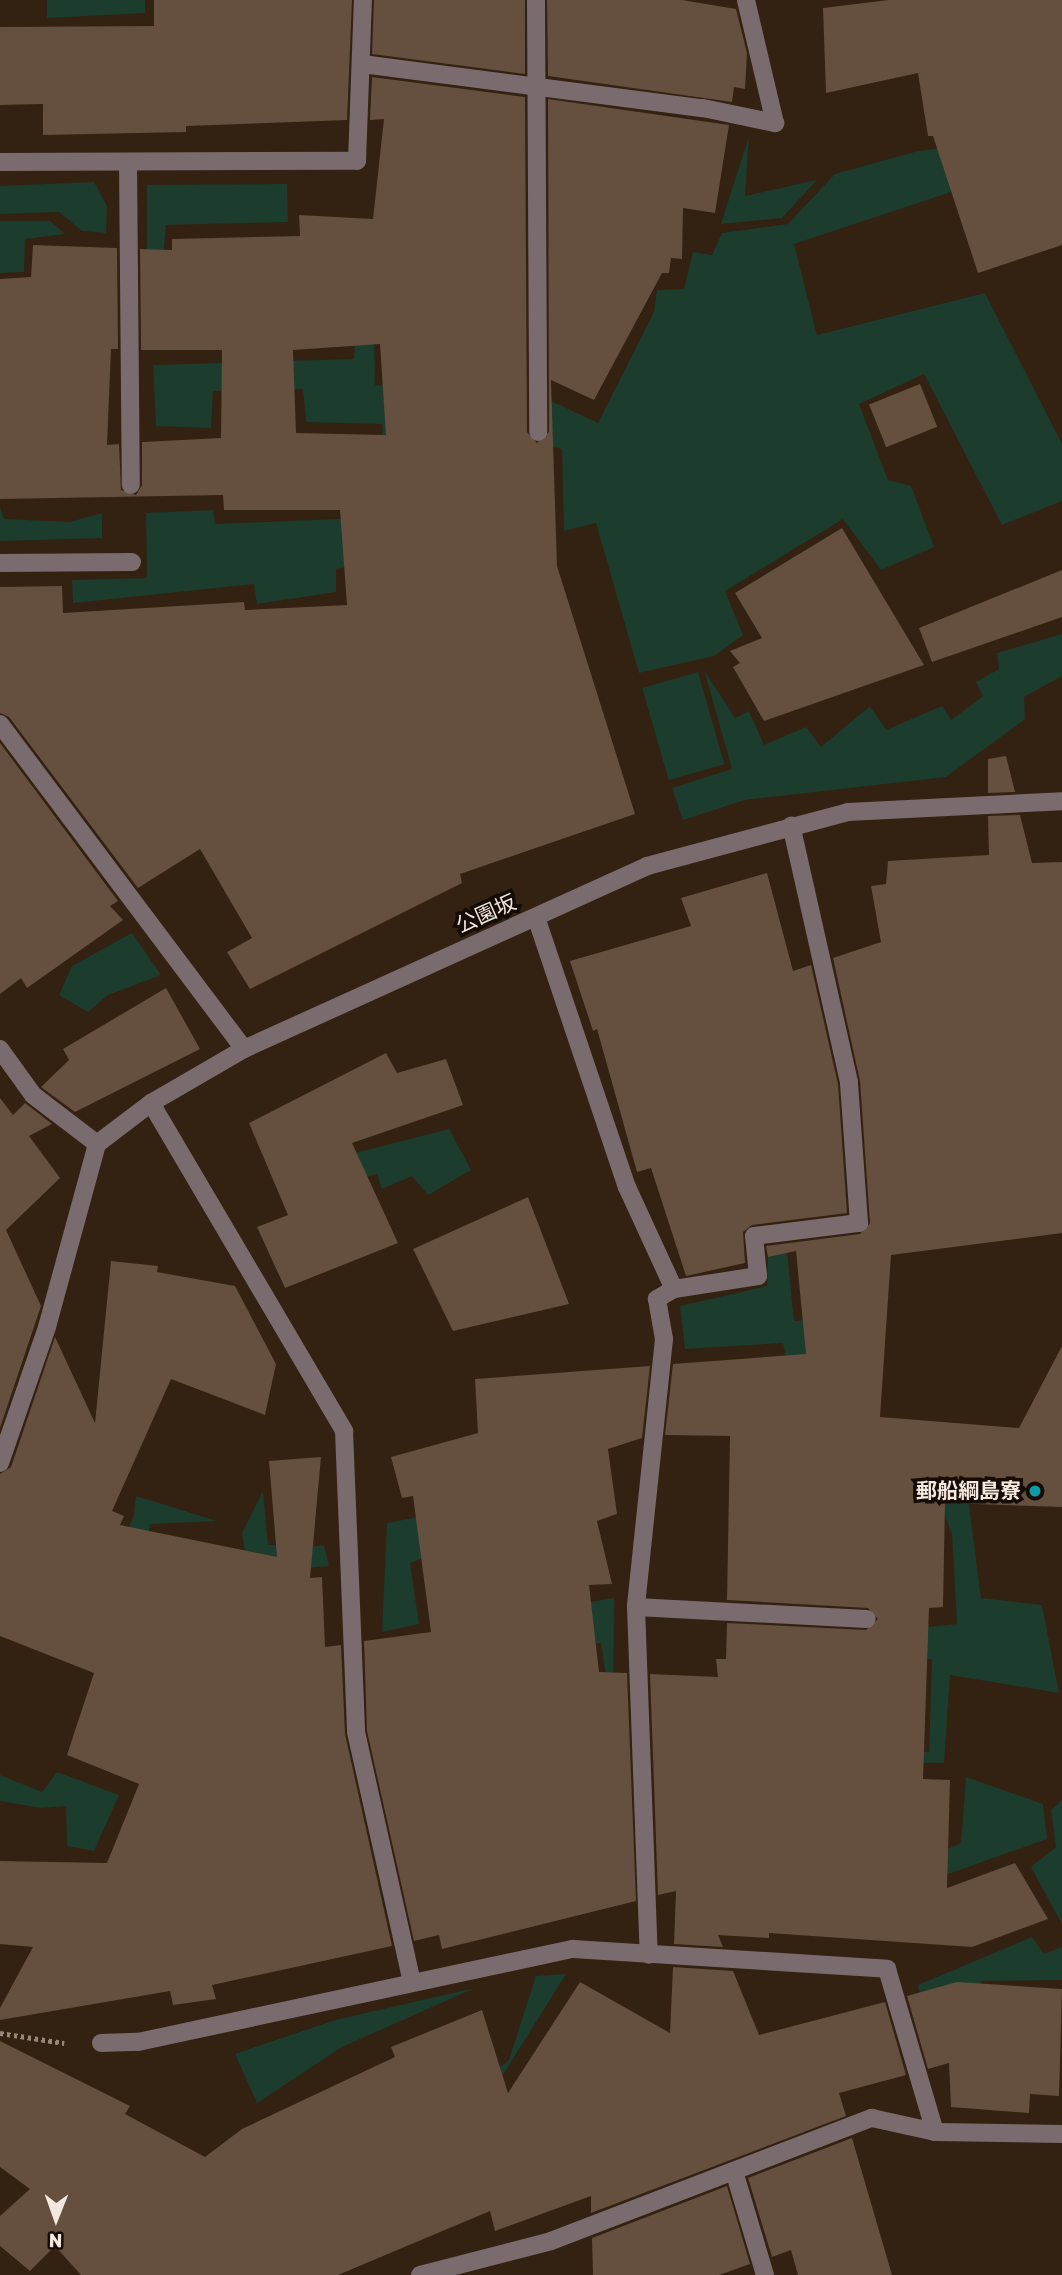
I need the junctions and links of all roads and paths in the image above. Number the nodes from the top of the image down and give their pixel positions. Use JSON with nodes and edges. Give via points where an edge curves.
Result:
{"nodes":[{"id":1,"x":363,"y":0,"type":"edge"},
{"id":2,"x":536,"y":0,"type":"edge"},
{"id":3,"x":746,"y":0,"type":"edge"},
{"id":4,"x":362,"y":64,"type":"junction"},
{"id":5,"x":539,"y":86,"type":"junction"},
{"id":6,"x":0,"y":162,"type":"edge"},
{"id":7,"x":128,"y":162,"type":"junction"},
{"id":8,"x":538,"y":432,"type":"dead end"},
{"id":9,"x":131,"y":485,"type":"dead end"},
{"id":10,"x":132,"y":562,"type":"dead end"},
{"id":11,"x":0,"y":563,"type":"edge"},
{"id":12,"x":0,"y":724,"type":"edge"},
{"id":13,"x":1062,"y":801,"type":"edge"},
{"id":14,"x":791,"y":825,"type":"junction"},
{"id":15,"x":536,"y":917,"type":"junction"},
{"id":16,"x":0,"y":1049,"type":"edge"},
{"id":17,"x":244,"y":1049,"type":"junction"},
{"id":18,"x":151,"y":1102,"type":"junction"},
{"id":19,"x":97,"y":1144,"type":"junction"},
{"id":20,"x":674,"y":1289,"type":"junction"},
{"id":21,"x":0,"y":1463,"type":"edge"},
{"id":22,"x":636,"y":1607,"type":"junction"},
{"id":23,"x":867,"y":1619,"type":"dead end"},
{"id":24,"x":649,"y":1955,"type":"junction"},
{"id":25,"x":412,"y":1983,"type":"junction"},
{"id":26,"x":0,"y":2033,"type":"edge"},
{"id":27,"x":101,"y":2043,"type":"joint"},
{"id":28,"x":935,"y":2132,"type":"junction"},
{"id":29,"x":1062,"y":2134,"type":"edge"},
{"id":30,"x":734,"y":2171,"type":"junction"},
{"id":31,"x":420,"y":2275,"type":"edge"},
{"id":32,"x":765,"y":2275,"type":"edge"}],
"edges":[{"from":1,"to":4,"type":"street"},
{"from":2,"to":5,"type":"street"},
{"from":3,"to":5,"type":"street","via":[[775,123]]},
{"from":4,"to":5,"type":"street"},
{"from":4,"to":7,"type":"street","via":[[357,161]]},
{"from":5,"to":8,"type":"street"},
{"from":6,"to":7,"type":"street"},
{"from":7,"to":9,"type":"street"},
{"from":10,"to":11,"type":"street"},
{"from":12,"to":17,"type":"street"},
{"from":13,"to":14,"type":"street","name":"公園坂","via":[[848,812]]},
{"from":14,"to":15,"type":"street","name":"公園坂","via":[[647,866]]},
{"from":14,"to":20,"type":"street","via":[[849,1082],[859,1223],[754,1236],[758,1276]]},
{"from":15,"to":17,"type":"street","name":"公園坂"},
{"from":15,"to":20,"type":"street","via":[[627,1187]]},
{"from":16,"to":19,"type":"street","via":[[33,1095]]},
{"from":17,"to":18,"type":"street","name":"公園坂"},
{"from":18,"to":19,"type":"street","name":"公園坂"},
{"from":18,"to":25,"type":"street","via":[[344,1432],[356,1732]]},
{"from":19,"to":21,"type":"street","via":[[47,1327]]},
{"from":20,"to":22,"type":"street","via":[[657,1299],[664,1339]]},
{"from":22,"to":23,"type":"street"},
{"from":22,"to":24,"type":"street"},
{"from":24,"to":25,"type":"street","via":[[573,1949]]},
{"from":24,"to":28,"type":"street","via":[[887,1969]]},
{"from":25,"to":27,"type":"street","via":[[138,2042]]},
{"from":26,"to":27,"type":"path","via":[[45,2044]]},
{"from":28,"to":29,"type":"street"},
{"from":28,"to":30,"type":"street","via":[[872,2118]]},
{"from":30,"to":31,"type":"street","via":[[551,2241]]},
{"from":30,"to":32,"type":"street"}]}
